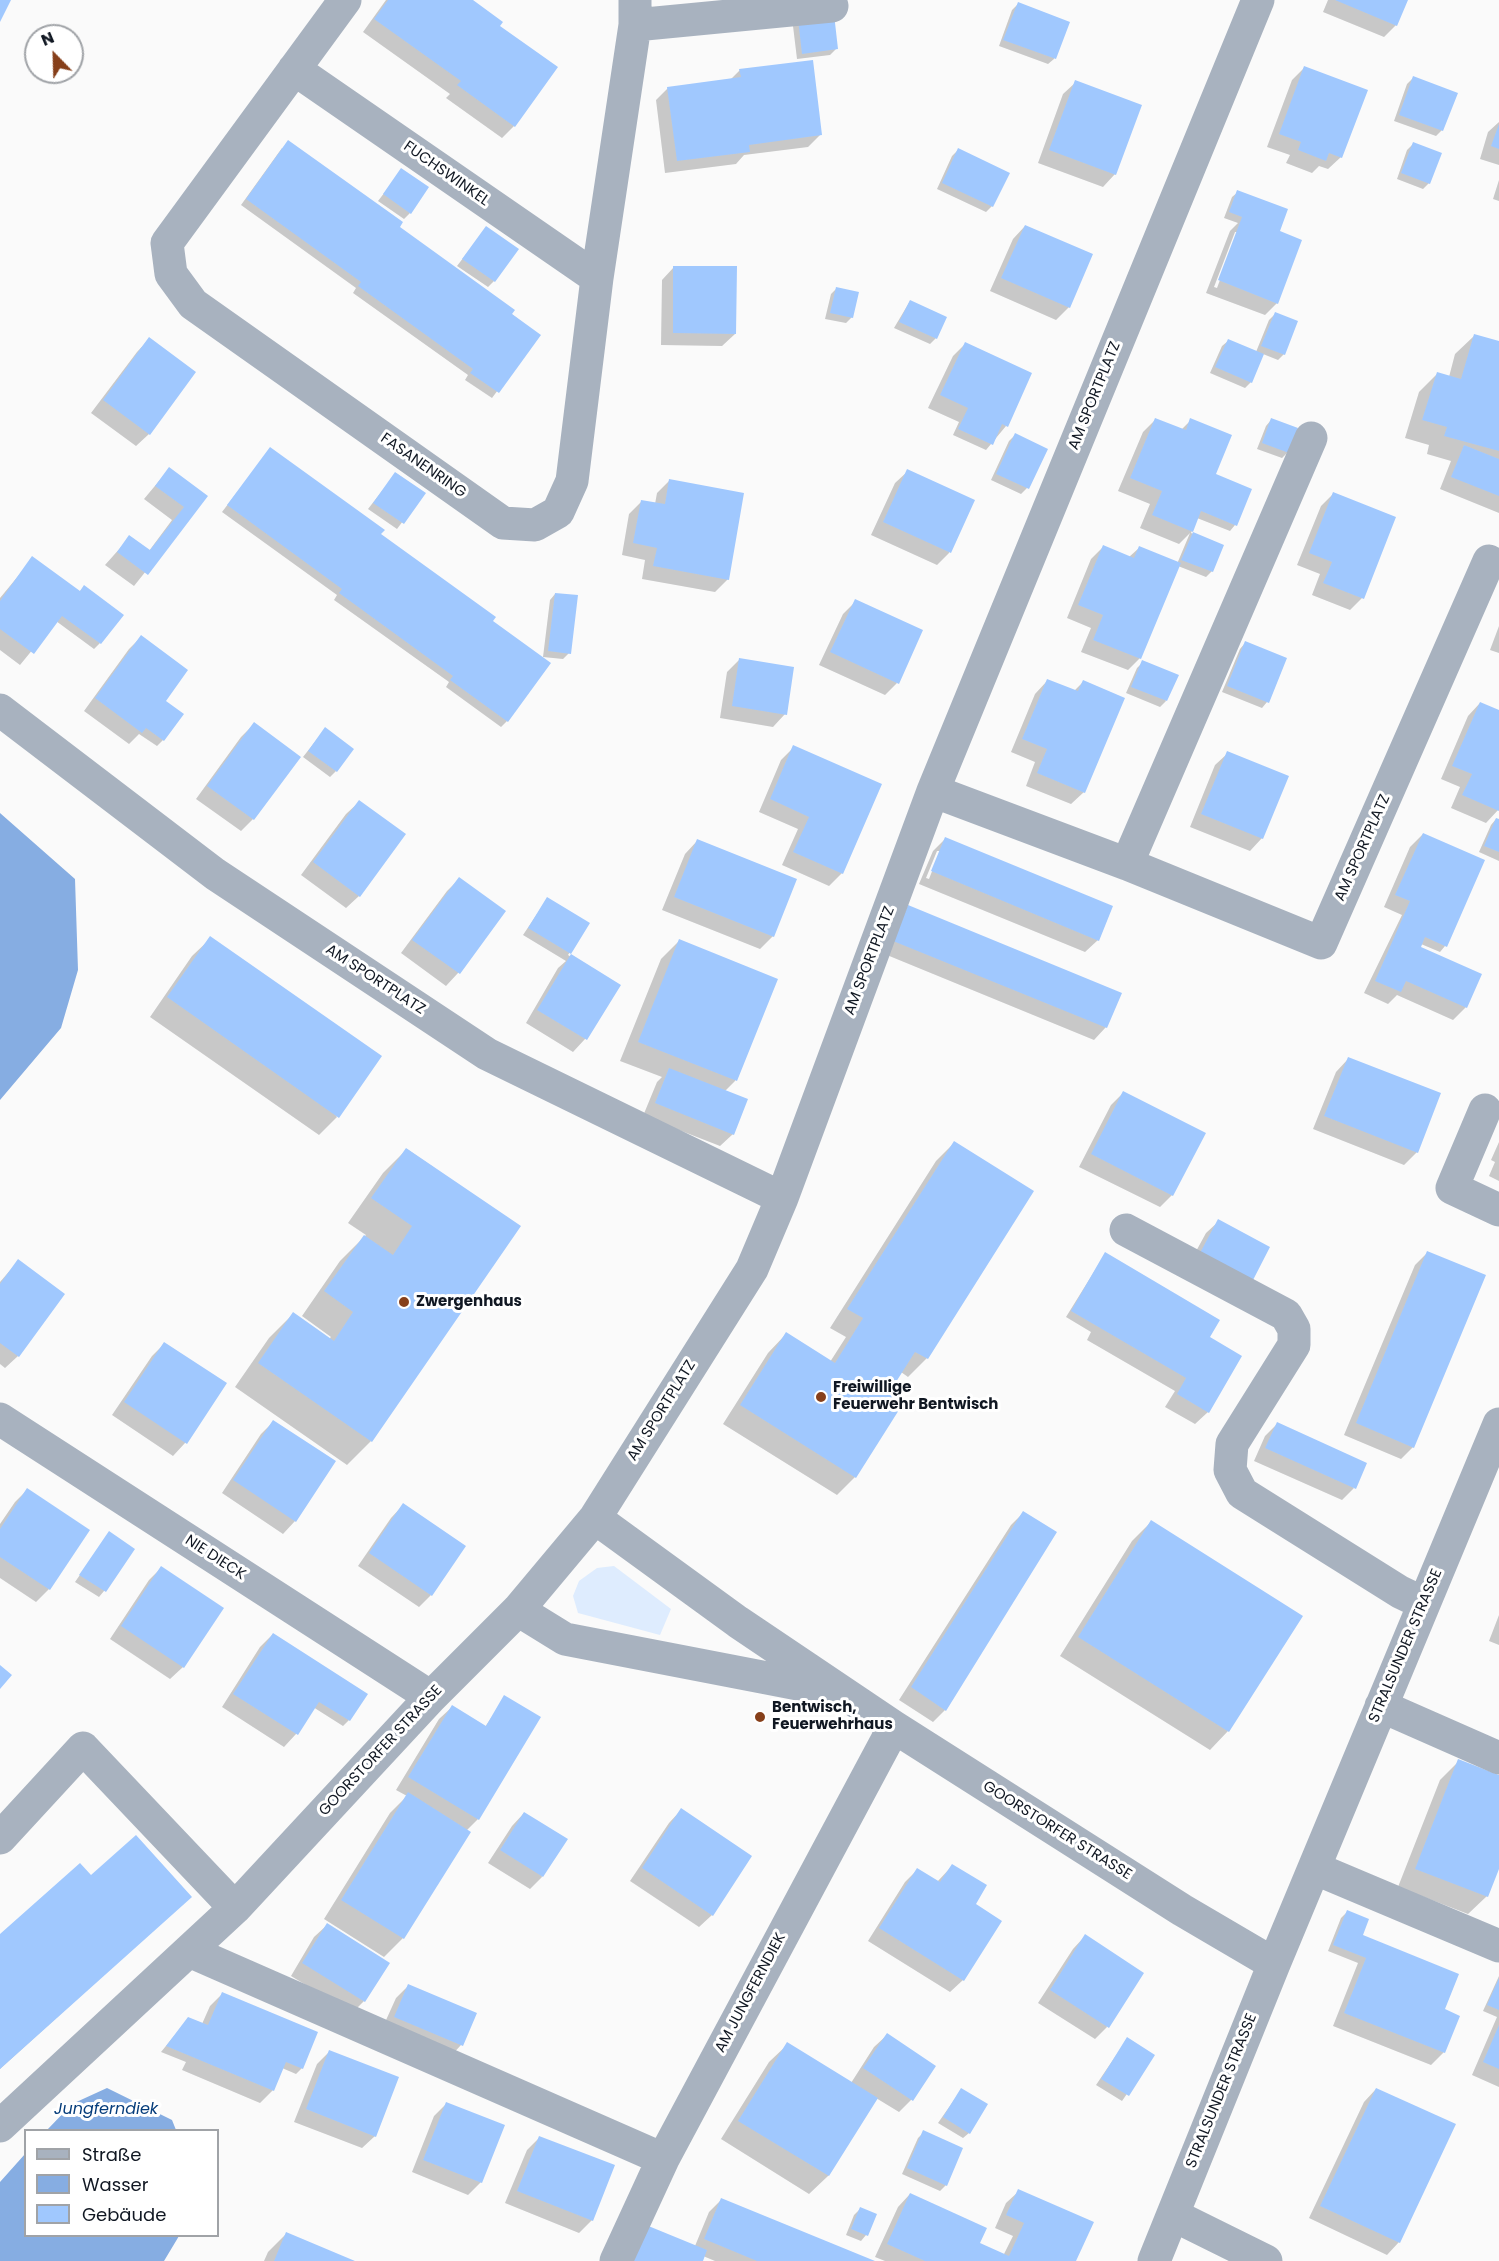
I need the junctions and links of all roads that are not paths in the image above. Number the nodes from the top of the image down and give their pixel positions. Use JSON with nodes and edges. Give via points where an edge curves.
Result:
{"nodes":[{"id":1,"x":345,"y":0,"type":"edge"},
{"id":2,"x":1258,"y":0,"type":"edge"},
{"id":3,"x":832,"y":6,"type":"dead end"},
{"id":4,"x":635,"y":13,"type":"edge"},
{"id":5,"x":294,"y":69,"type":"junction"},
{"id":6,"x":597,"y":278,"type":"junction"},
{"id":7,"x":1311,"y":438,"type":"dead end"},
{"id":8,"x":1489,"y":561,"type":"dead end"},
{"id":9,"x":0,"y":710,"type":"edge"},
{"id":10,"x":933,"y":791,"type":"junction"},
{"id":11,"x":1127,"y":864,"type":"junction"},
{"id":12,"x":1485,"y":1110,"type":"dead end"},
{"id":13,"x":782,"y":1197,"type":"junction"},
{"id":14,"x":1499,"y":1210,"type":"edge"},
{"id":15,"x":1126,"y":1230,"type":"dead end"},
{"id":16,"x":0,"y":1419,"type":"edge"},
{"id":17,"x":1499,"y":1424,"type":"edge"},
{"id":18,"x":596,"y":1518,"type":"junction"},
{"id":19,"x":1423,"y":1603,"type":"junction"},
{"id":20,"x":518,"y":1610,"type":"junction"},
{"id":21,"x":842,"y":1694,"type":"junction"},
{"id":22,"x":431,"y":1697,"type":"junction"},
{"id":23,"x":1381,"y":1706,"type":"junction"},
{"id":24,"x":894,"y":1727,"type":"junction"},
{"id":25,"x":1499,"y":1758,"type":"edge"},
{"id":26,"x":0,"y":1838,"type":"edge"},
{"id":27,"x":1314,"y":1868,"type":"junction"},
{"id":28,"x":235,"y":1908,"type":"junction"},
{"id":29,"x":1499,"y":1946,"type":"edge"},
{"id":30,"x":189,"y":1951,"type":"junction"},
{"id":31,"x":1274,"y":1964,"type":"junction"},
{"id":32,"x":0,"y":2126,"type":"edge"},
{"id":33,"x":663,"y":2159,"type":"junction"},
{"id":34,"x":1173,"y":2215,"type":"junction"},
{"id":35,"x":616,"y":2261,"type":"edge"},
{"id":36,"x":1154,"y":2261,"type":"edge"},
{"id":37,"x":1266,"y":2261,"type":"edge"}],
"edges":[{"from":1,"to":5,"type":"street","name":"FASANENRING"},
{"from":2,"to":10,"type":"street","name":"AM SPORTPLATZ"},
{"from":3,"to":4,"type":"street","name":"FASANENRING"},
{"from":4,"to":6,"type":"street","name":"FASANENRING"},
{"from":5,"to":6,"type":"street","name":"FUCHSWINKEL"},
{"from":5,"to":6,"type":"street","name":"FASANENRING","via":[[168,243],[171,274],[193,304],[503,523],[535,525],[558,512],[572,481]]},
{"from":7,"to":11,"type":"street"},
{"from":8,"to":11,"type":"street","name":"AM SPORTPLATZ","via":[[1321,943]]},
{"from":9,"to":13,"type":"street","name":"AM SPORTPLATZ","via":[[215,874],[487,1054]]},
{"from":10,"to":11,"type":"street","name":"AM SPORTPLATZ"},
{"from":10,"to":13,"type":"street","name":"AM SPORTPLATZ"},
{"from":12,"to":14,"type":"street","via":[[1452,1188]]},
{"from":13,"to":18,"type":"street","name":"AM SPORTPLATZ","via":[[752,1269]]},
{"from":15,"to":19,"type":"street","via":[[1286,1315],[1294,1329],[1294,1345],[1232,1444],[1230,1470],[1242,1493]]},
{"from":16,"to":22,"type":"street","name":"NIE DIECK"},
{"from":17,"to":19,"type":"street","name":"STRALSUNDER STRASSE"},
{"from":18,"to":20,"type":"street","name":"AM SPORTPLATZ"},
{"from":18,"to":21,"type":"street","name":"GOORSTORFER STRASSE"},
{"from":19,"to":23,"type":"street","name":"STRALSUNDER STRASSE"},
{"from":20,"to":21,"type":"street","name":"GOORSTORFER STRASSE","via":[[566,1638]]},
{"from":20,"to":22,"type":"street","name":"GOORSTORFER STRASSE"},
{"from":21,"to":24,"type":"street","name":"GOORSTORFER STRASSE"},
{"from":22,"to":28,"type":"street","name":"GOORSTORFER STRASSE"},
{"from":23,"to":25,"type":"street"},
{"from":23,"to":27,"type":"street","name":"STRALSUNDER STRASSE"},
{"from":24,"to":31,"type":"street","name":"GOORSTORFER STRASSE"},
{"from":24,"to":33,"type":"street","name":"AM JUNGFERNDIEK"},
{"from":26,"to":28,"type":"street","via":[[83,1748]]},
{"from":27,"to":29,"type":"street"},
{"from":27,"to":31,"type":"street","name":"STRALSUNDER STRASSE"},
{"from":28,"to":30,"type":"street","name":"GOORSTORFER STRASSE"},
{"from":30,"to":32,"type":"street","name":"GOORSTORFER STRASSE"},
{"from":30,"to":33,"type":"street"},
{"from":31,"to":34,"type":"street","name":"STRALSUNDER STRASSE"},
{"from":33,"to":35,"type":"street","name":"AM JUNGFERNDIEK"},
{"from":34,"to":36,"type":"street","name":"STRALSUNDER STRASSE"},
{"from":34,"to":37,"type":"street"}]}
